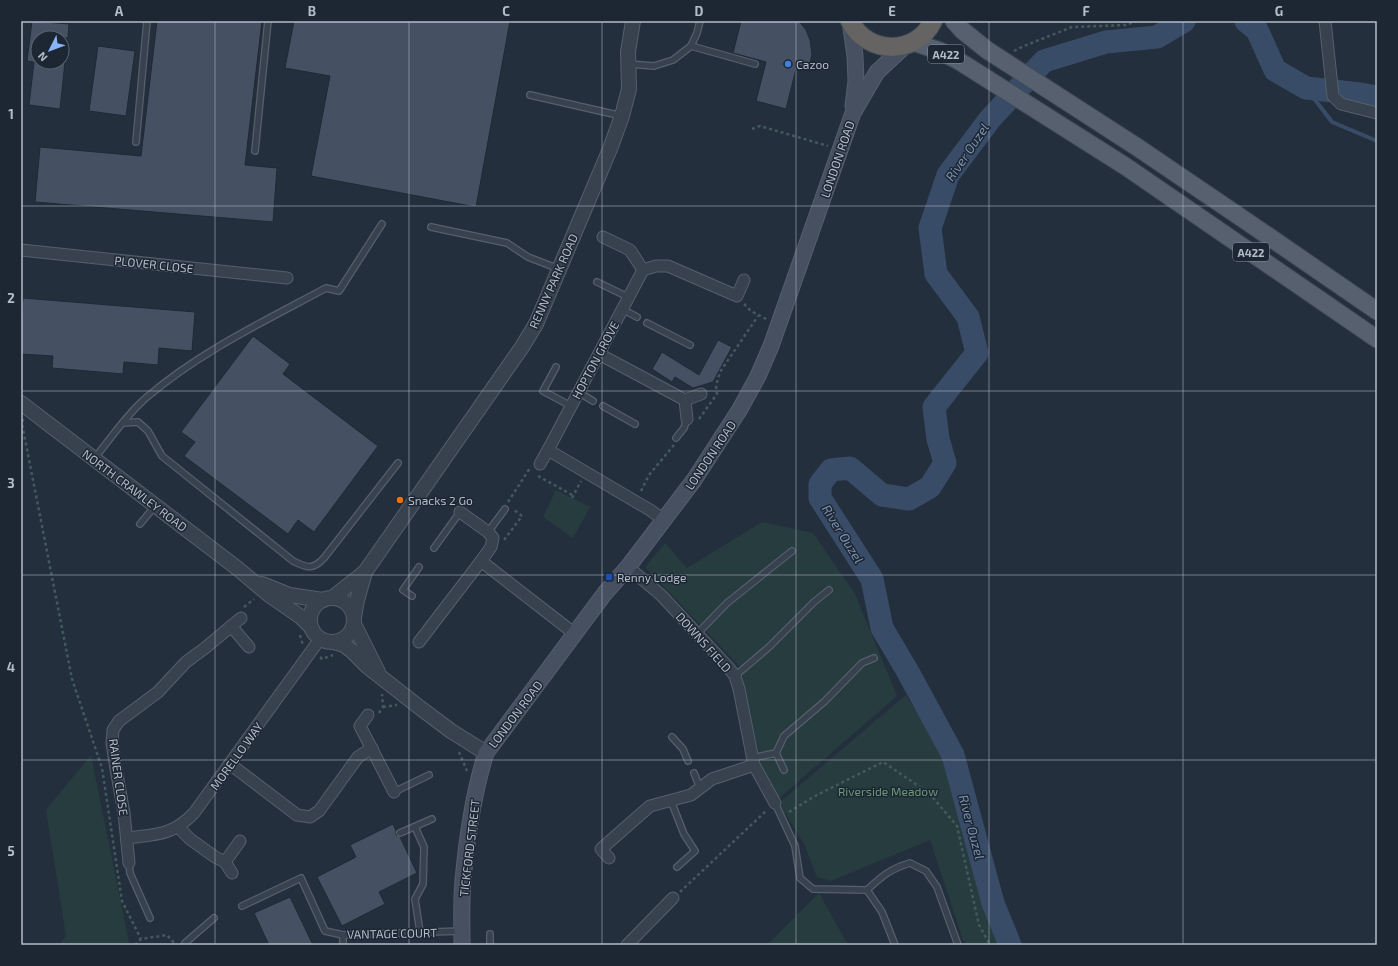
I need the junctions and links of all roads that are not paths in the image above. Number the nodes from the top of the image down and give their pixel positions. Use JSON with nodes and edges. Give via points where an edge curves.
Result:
{"nodes":[{"id":1,"x":148,"y":21,"type":"edge"},
{"id":2,"x":268,"y":21,"type":"edge"},
{"id":3,"x":633,"y":21,"type":"edge"},
{"id":4,"x":700,"y":21,"type":"edge"},
{"id":5,"x":850,"y":21,"type":"edge"},
{"id":6,"x":933,"y":21,"type":"edge"},
{"id":7,"x":954,"y":21,"type":"edge"},
{"id":8,"x":1325,"y":21,"type":"edge"},
{"id":9,"x":909,"y":44,"type":"junction"},
{"id":10,"x":691,"y":46,"type":"junction"},
{"id":11,"x":629,"y":64,"type":"junction"},
{"id":12,"x":755,"y":64,"type":"dead end"},
{"id":13,"x":530,"y":95,"type":"dead end"},
{"id":14,"x":853,"y":113,"type":"junction"},
{"id":15,"x":1377,"y":113,"type":"edge"},
{"id":16,"x":622,"y":116,"type":"junction"},
{"id":17,"x":136,"y":142,"type":"dead end"},
{"id":18,"x":255,"y":151,"type":"dead end"},
{"id":19,"x":382,"y":224,"type":"dead end"},
{"id":20,"x":431,"y":227,"type":"dead end"},
{"id":21,"x":603,"y":238,"type":"dead end"},
{"id":22,"x":21,"y":250,"type":"edge"},
{"id":23,"x":560,"y":269,"type":"junction"},
{"id":24,"x":642,"y":270,"type":"junction"},
{"id":25,"x":287,"y":278,"type":"dead end"},
{"id":26,"x":744,"y":280,"type":"dead end"},
{"id":27,"x":597,"y":282,"type":"dead end"},
{"id":28,"x":628,"y":297,"type":"junction"},
{"id":29,"x":621,"y":309,"type":"junction"},
{"id":30,"x":1377,"y":311,"type":"edge"},
{"id":31,"x":637,"y":317,"type":"dead end"},
{"id":32,"x":647,"y":323,"type":"dead end"},
{"id":33,"x":1377,"y":339,"type":"edge"},
{"id":34,"x":690,"y":345,"type":"dead end"},
{"id":35,"x":599,"y":354,"type":"junction"},
{"id":36,"x":556,"y":367,"type":"dead end"},
{"id":37,"x":578,"y":392,"type":"junction"},
{"id":38,"x":701,"y":394,"type":"dead end"},
{"id":39,"x":685,"y":400,"type":"junction"},
{"id":40,"x":593,"y":401,"type":"dead end"},
{"id":41,"x":24,"y":406,"type":"edge"},
{"id":42,"x":571,"y":406,"type":"junction"},
{"id":43,"x":603,"y":406,"type":"dead end"},
{"id":44,"x":687,"y":419,"type":"joint"},
{"id":45,"x":123,"y":423,"type":"junction"},
{"id":46,"x":635,"y":424,"type":"dead end"},
{"id":47,"x":676,"y":438,"type":"dead end"},
{"id":48,"x":548,"y":450,"type":"junction"},
{"id":49,"x":94,"y":459,"type":"junction"},
{"id":50,"x":398,"y":463,"type":"dead end"},
{"id":51,"x":540,"y":464,"type":"road end"},
{"id":52,"x":155,"y":506,"type":"junction"},
{"id":53,"x":506,"y":507,"type":"road end"},
{"id":54,"x":460,"y":512,"type":"joint"},
{"id":55,"x":664,"y":520,"type":"junction"},
{"id":56,"x":140,"y":524,"type":"dead end"},
{"id":57,"x":488,"y":532,"type":"junction"},
{"id":58,"x":434,"y":548,"type":"dead end"},
{"id":59,"x":792,"y":551,"type":"dead end"},
{"id":60,"x":481,"y":560,"type":"junction"},
{"id":61,"x":419,"y":567,"type":"dead end"},
{"id":62,"x":628,"y":567,"type":"junction"},
{"id":63,"x":365,"y":572,"type":"junction"},
{"id":64,"x":249,"y":578,"type":"junction"},
{"id":65,"x":829,"y":590,"type":"dead end"},
{"id":66,"x":412,"y":596,"type":"dead end"},
{"id":67,"x":328,"y":599,"type":"junction"},
{"id":68,"x":241,"y":618,"type":"road end"},
{"id":69,"x":354,"y":620,"type":"junction"},
{"id":70,"x":231,"y":626,"type":"junction"},
{"id":71,"x":310,"y":626,"type":"junction"},
{"id":72,"x":575,"y":634,"type":"junction"},
{"id":73,"x":697,"y":634,"type":"junction"},
{"id":74,"x":327,"y":641,"type":"junction"},
{"id":75,"x":419,"y":642,"type":"dead end"},
{"id":76,"x":249,"y":647,"type":"dead end"},
{"id":77,"x":874,"y":658,"type":"dead end"},
{"id":78,"x":379,"y":674,"type":"junction"},
{"id":79,"x":735,"y":676,"type":"junction"},
{"id":80,"x":368,"y":715,"type":"road end"},
{"id":81,"x":672,"y":737,"type":"dead end"},
{"id":82,"x":372,"y":748,"type":"junction"},
{"id":83,"x":776,"y":752,"type":"junction"},
{"id":84,"x":486,"y":753,"type":"junction"},
{"id":85,"x":688,"y":761,"type":"dead end"},
{"id":86,"x":753,"y":762,"type":"junction"},
{"id":87,"x":230,"y":764,"type":"junction"},
{"id":88,"x":784,"y":770,"type":"dead end"},
{"id":89,"x":694,"y":773,"type":"dead end"},
{"id":90,"x":429,"y":775,"type":"dead end"},
{"id":91,"x":700,"y":788,"type":"junction"},
{"id":92,"x":394,"y":792,"type":"joint"},
{"id":93,"x":671,"y":801,"type":"junction"},
{"id":94,"x":775,"y":803,"type":"joint"},
{"id":95,"x":432,"y":819,"type":"dead end"},
{"id":96,"x":180,"y":826,"type":"junction"},
{"id":97,"x":415,"y":827,"type":"junction"},
{"id":98,"x":400,"y":834,"type":"dead end"},
{"id":99,"x":127,"y":838,"type":"junction"},
{"id":100,"x":240,"y":841,"type":"dead end"},
{"id":101,"x":609,"y":858,"type":"dead end"},
{"id":102,"x":225,"y":862,"type":"junction"},
{"id":103,"x":129,"y":863,"type":"joint"},
{"id":104,"x":677,"y":867,"type":"dead end"},
{"id":105,"x":232,"y":873,"type":"dead end"},
{"id":106,"x":867,"y":890,"type":"junction"},
{"id":107,"x":673,"y":898,"type":"road end"},
{"id":108,"x":242,"y":906,"type":"dead end"},
{"id":109,"x":150,"y":918,"type":"dead end"},
{"id":110,"x":214,"y":918,"type":"dead end"},
{"id":111,"x":420,"y":932,"type":"junction"},
{"id":112,"x":490,"y":934,"type":"dead end"},
{"id":113,"x":343,"y":935,"type":"junction"},
{"id":114,"x":462,"y":938,"type":"edge"},
{"id":115,"x":187,"y":945,"type":"edge"},
{"id":116,"x":343,"y":945,"type":"edge"},
{"id":117,"x":490,"y":945,"type":"edge"},
{"id":118,"x":626,"y":945,"type":"edge"},
{"id":119,"x":895,"y":945,"type":"edge"},
{"id":120,"x":958,"y":945,"type":"edge"}],
"edges":[{"from":1,"to":17,"type":"lane"},
{"from":2,"to":18,"type":"lane"},
{"from":3,"to":11,"type":"street","name":"RENNY PARK ROAD"},
{"from":4,"to":10,"type":"lane"},
{"from":5,"to":9,"type":"highway","via":[[862,36],[874,44],[888,48]]},
{"from":5,"to":14,"type":"main road","name":"LONDON ROAD","via":[[856,81]]},
{"from":6,"to":9,"type":"highway","via":[[927,31]]},
{"from":7,"to":30,"type":"main road","number":"A422","via":[[993,54],[1137,147]]},
{"from":8,"to":15,"type":"street","via":[[1334,96],[1342,104]]},
{"from":9,"to":14,"type":"main road","name":"LONDON ROAD","via":[[877,72]]},
{"from":9,"to":33,"type":"main road","number":"A422","via":[[940,51],[976,71],[1125,166]]},
{"from":10,"to":11,"type":"lane","via":[[665,63],[654,66]]},
{"from":10,"to":12,"type":"lane"},
{"from":11,"to":16,"type":"street","name":"RENNY PARK ROAD","via":[[629,89]]},
{"from":13,"to":16,"type":"lane"},
{"from":14,"to":55,"type":"main road","name":"LONDON ROAD","via":[[779,326],[758,376],[703,467]]},
{"from":16,"to":23,"type":"street","name":"RENNY PARK ROAD"},
{"from":19,"to":45,"type":"lane","via":[[339,291],[326,288],[204,355],[148,397]]},
{"from":20,"to":23,"type":"lane","via":[[507,243],[528,257]]},
{"from":21,"to":24,"type":"street","via":[[630,250]]},
{"from":22,"to":25,"type":"street","name":"PLOVER CLOSE"},
{"from":23,"to":63,"type":"street","name":"RENNY PARK ROAD","via":[[539,318],[522,347]]},
{"from":24,"to":26,"type":"street","via":[[668,266],[737,296]]},
{"from":24,"to":28,"type":"street","name":"HOPTON GROVE"},
{"from":27,"to":28,"type":"lane"},
{"from":28,"to":29,"type":"street","name":"HOPTON GROVE"},
{"from":29,"to":31,"type":"lane"},
{"from":29,"to":35,"type":"street","name":"HOPTON GROVE"},
{"from":32,"to":34,"type":"lane"},
{"from":35,"to":37,"type":"street","name":"HOPTON GROVE"},
{"from":35,"to":39,"type":"street"},
{"from":36,"to":42,"type":"lane","via":[[543,391]]},
{"from":37,"to":40,"type":"lane"},
{"from":37,"to":42,"type":"street","name":"HOPTON GROVE"},
{"from":38,"to":39,"type":"street"},
{"from":39,"to":44,"type":"street"},
{"from":41,"to":49,"type":"street","name":"NORTH CRAWLEY ROAD"},
{"from":42,"to":48,"type":"street","name":"HOPTON GROVE"},
{"from":43,"to":46,"type":"lane"},
{"from":44,"to":47,"type":"lane"},
{"from":45,"to":49,"type":"lane"},
{"from":45,"to":50,"type":"lane","via":[[138,422],[148,431],[162,456],[292,561],[306,567],[314,566],[324,558]]},
{"from":48,"to":51,"type":"street","name":"HOPTON GROVE"},
{"from":48,"to":55,"type":"street"},
{"from":49,"to":52,"type":"street","name":"NORTH CRAWLEY ROAD"},
{"from":52,"to":56,"type":"lane"},
{"from":52,"to":64,"type":"street","name":"NORTH CRAWLEY ROAD"},
{"from":53,"to":57,"type":"lane"},
{"from":54,"to":57,"type":"street"},
{"from":54,"to":58,"type":"lane"},
{"from":55,"to":62,"type":"main road","name":"LONDON ROAD"},
{"from":57,"to":60,"type":"street","via":[[493,538],[491,547]]},
{"from":59,"to":73,"type":"lane","via":[[727,603]]},
{"from":60,"to":72,"type":"street"},
{"from":60,"to":75,"type":"street","via":[[436,614]]},
{"from":61,"to":66,"type":"lane","via":[[403,590]]},
{"from":62,"to":72,"type":"main road","name":"LONDON ROAD"},
{"from":62,"to":73,"type":"street","name":"DOWNS FIELD","via":[[661,595]]},
{"from":63,"to":67,"type":"street","name":"RENNY PARK ROAD"},
{"from":63,"to":69,"type":"street","name":"RENNY PARK ROAD"},
{"from":64,"to":67,"type":"street","name":"NORTH CRAWLEY ROAD","via":[[289,594]]},
{"from":64,"to":71,"type":"street","name":"NORTH CRAWLEY ROAD"},
{"from":65,"to":79,"type":"lane"},
{"from":67,"to":69,"type":"street","via":[[338,599],[347,604]]},
{"from":67,"to":71,"type":"street","via":[[314,608]]},
{"from":68,"to":70,"type":"street","name":"RAINER CLOSE"},
{"from":69,"to":74,"type":"street","via":[[349,634],[340,641]]},
{"from":69,"to":78,"type":"street"},
{"from":70,"to":76,"type":"street"},
{"from":70,"to":99,"type":"street","name":"RAINER CLOSE","via":[[186,662],[158,692],[119,721],[113,730],[112,743]]},
{"from":71,"to":74,"type":"street","via":[[316,636]]},
{"from":72,"to":84,"type":"main road","name":"LONDON ROAD"},
{"from":73,"to":79,"type":"street","name":"DOWNS FIELD"},
{"from":74,"to":78,"type":"street","via":[[344,645]]},
{"from":74,"to":87,"type":"street","name":"MORELLO WAY"},
{"from":77,"to":83,"type":"lane","via":[[862,663],[784,736]]},
{"from":78,"to":84,"type":"street","via":[[451,731]]},
{"from":79,"to":86,"type":"street","name":"DOWNS FIELD"},
{"from":80,"to":82,"type":"street","via":[[360,726]]},
{"from":81,"to":85,"type":"lane","via":[[683,749]]},
{"from":82,"to":87,"type":"street","via":[[358,757],[319,811],[310,817],[297,815]]},
{"from":82,"to":92,"type":"street"},
{"from":83,"to":86,"type":"lane"},
{"from":83,"to":88,"type":"lane"},
{"from":84,"to":114,"type":"main road","name":"TICKFORD STREET","via":[[479,776],[466,852]]},
{"from":86,"to":91,"type":"street","via":[[712,779]]},
{"from":86,"to":94,"type":"street","name":"DOWNS FIELD"},
{"from":87,"to":96,"type":"street","name":"MORELLO WAY","via":[[194,813]]},
{"from":89,"to":91,"type":"lane"},
{"from":90,"to":92,"type":"lane"},
{"from":91,"to":93,"type":"street","via":[[691,795]]},
{"from":93,"to":101,"type":"street","via":[[650,806],[601,849]]},
{"from":93,"to":104,"type":"lane","via":[[684,834],[695,851]]},
{"from":94,"to":106,"type":"lane","via":[[795,846],[800,878],[813,889]]},
{"from":95,"to":97,"type":"lane"},
{"from":96,"to":99,"type":"street","name":"MORELLO WAY","via":[[160,834]]},
{"from":96,"to":102,"type":"street","via":[[190,839]]},
{"from":97,"to":98,"type":"lane"},
{"from":97,"to":111,"type":"lane","via":[[424,847],[423,884],[415,899]]},
{"from":99,"to":103,"type":"street","name":"RAINER CLOSE"},
{"from":100,"to":102,"type":"street"},
{"from":102,"to":105,"type":"street"},
{"from":103,"to":109,"type":"lane","via":[[130,873]]},
{"from":106,"to":119,"type":"lane","via":[[882,912]]},
{"from":106,"to":120,"type":"lane","via":[[895,868],[910,863],[926,871],[937,888]]},
{"from":107,"to":118,"type":"street"},
{"from":108,"to":113,"type":"lane","name":"VANTAGE COURT","via":[[301,878],[325,931]]},
{"from":110,"to":115,"type":"lane","via":[[185,943]]},
{"from":111,"to":113,"type":"lane","name":"VANTAGE COURT"},
{"from":111,"to":114,"type":"lane","name":"VANTAGE COURT"},
{"from":112,"to":117,"type":"lane"},
{"from":113,"to":116,"type":"lane"}]}
